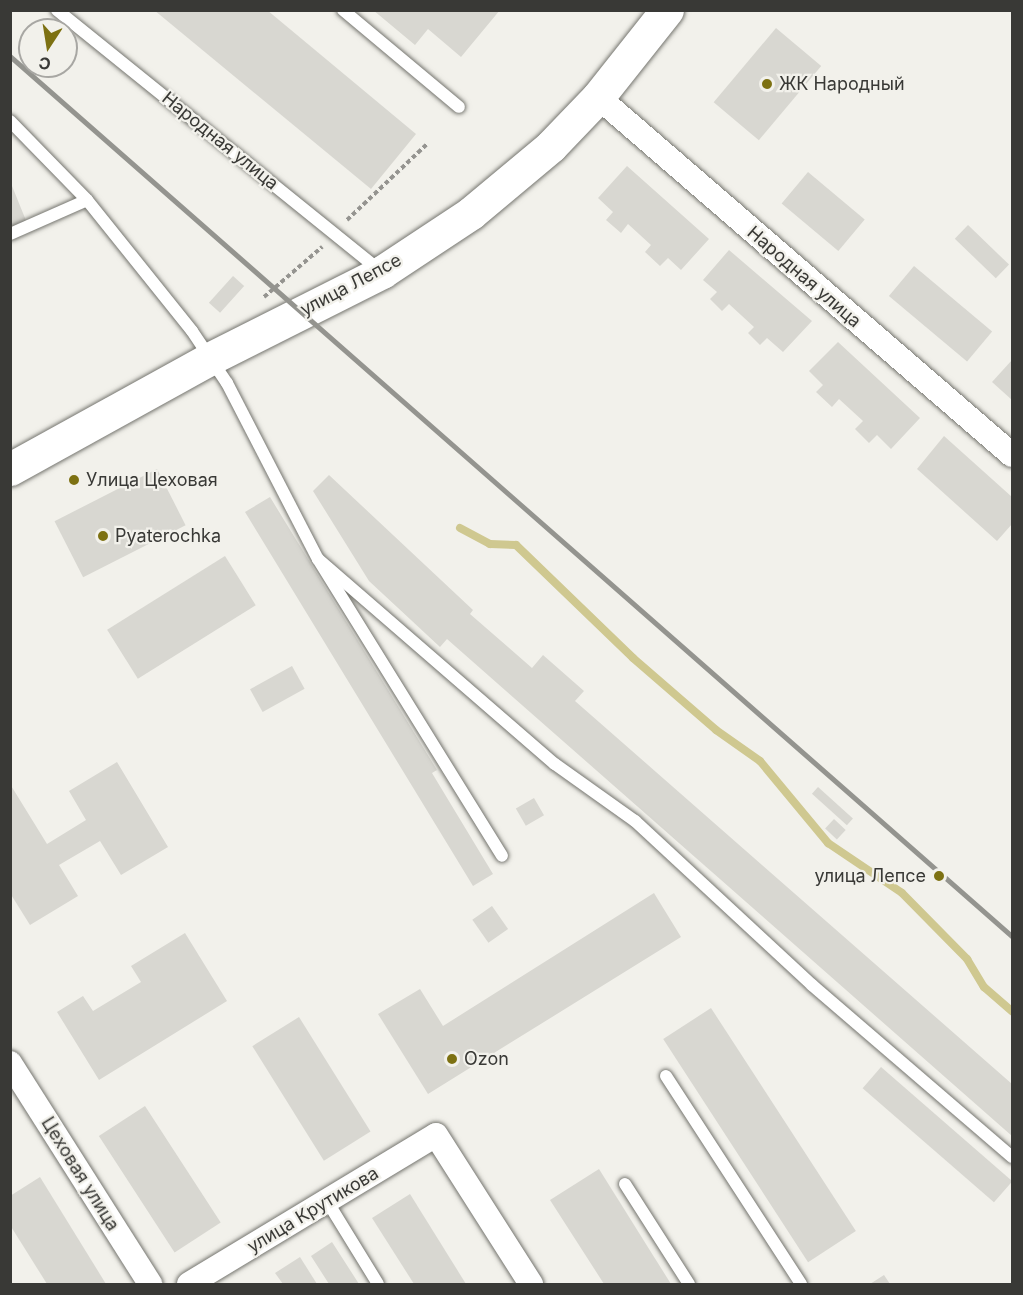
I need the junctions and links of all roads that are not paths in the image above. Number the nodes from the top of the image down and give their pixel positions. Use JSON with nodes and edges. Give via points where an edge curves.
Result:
{"nodes":[{"id":1,"x":57,"y":10,"type":"edge"},
{"id":2,"x":343,"y":10,"type":"edge"},
{"id":3,"x":667,"y":10,"type":"edge"},
{"id":4,"x":598,"y":97,"type":"junction"},
{"id":5,"x":459,"y":107,"type":"dead end"},
{"id":6,"x":10,"y":121,"type":"edge"},
{"id":7,"x":87,"y":200,"type":"junction"},
{"id":8,"x":10,"y":234,"type":"edge"},
{"id":9,"x":382,"y":272,"type":"junction"},
{"id":10,"x":209,"y":359,"type":"junction"},
{"id":11,"x":1012,"y":455,"type":"edge"},
{"id":12,"x":10,"y":469,"type":"edge"},
{"id":13,"x":318,"y":559,"type":"junction"},
{"id":14,"x":502,"y":856,"type":"dead end"},
{"id":15,"x":10,"y":1062,"type":"edge"},
{"id":16,"x":666,"y":1076,"type":"dead end"},
{"id":17,"x":1012,"y":1157,"type":"edge"},
{"id":18,"x":625,"y":1184,"type":"dead end"},
{"id":19,"x":327,"y":1201,"type":"junction"},
{"id":20,"x":150,"y":1284,"type":"edge"},
{"id":21,"x":189,"y":1284,"type":"edge"},
{"id":22,"x":378,"y":1284,"type":"edge"},
{"id":23,"x":531,"y":1284,"type":"edge"},
{"id":24,"x":688,"y":1284,"type":"edge"},
{"id":25,"x":801,"y":1284,"type":"edge"}],
"edges":[{"from":1,"to":9,"type":"lane","name":"Народная улица"},
{"from":2,"to":5,"type":"lane"},
{"from":3,"to":4,"type":"main road","name":"улица Лепсе"},
{"from":4,"to":9,"type":"main road","name":"улица Лепсе","via":[[550,146],[471,213]]},
{"from":4,"to":11,"type":"street","name":"Народная улица"},
{"from":6,"to":7,"type":"lane"},
{"from":7,"to":8,"type":"lane"},
{"from":7,"to":10,"type":"lane","via":[[161,289]]},
{"from":9,"to":10,"type":"main road","name":"улица Лепсе"},
{"from":10,"to":12,"type":"main road","name":"улица Лепсе"},
{"from":10,"to":13,"type":"lane","via":[[227,383]]},
{"from":13,"to":14,"type":"lane"},
{"from":13,"to":17,"type":"lane","via":[[555,764],[635,821],[812,985]]},
{"from":15,"to":20,"type":"street","name":"Цеховая улица"},
{"from":16,"to":25,"type":"lane"},
{"from":18,"to":24,"type":"lane"},
{"from":19,"to":21,"type":"street","name":"улица Крутикова"},
{"from":19,"to":22,"type":"lane"},
{"from":19,"to":23,"type":"street","name":"улица Крутикова","via":[[436,1135]]}]}
